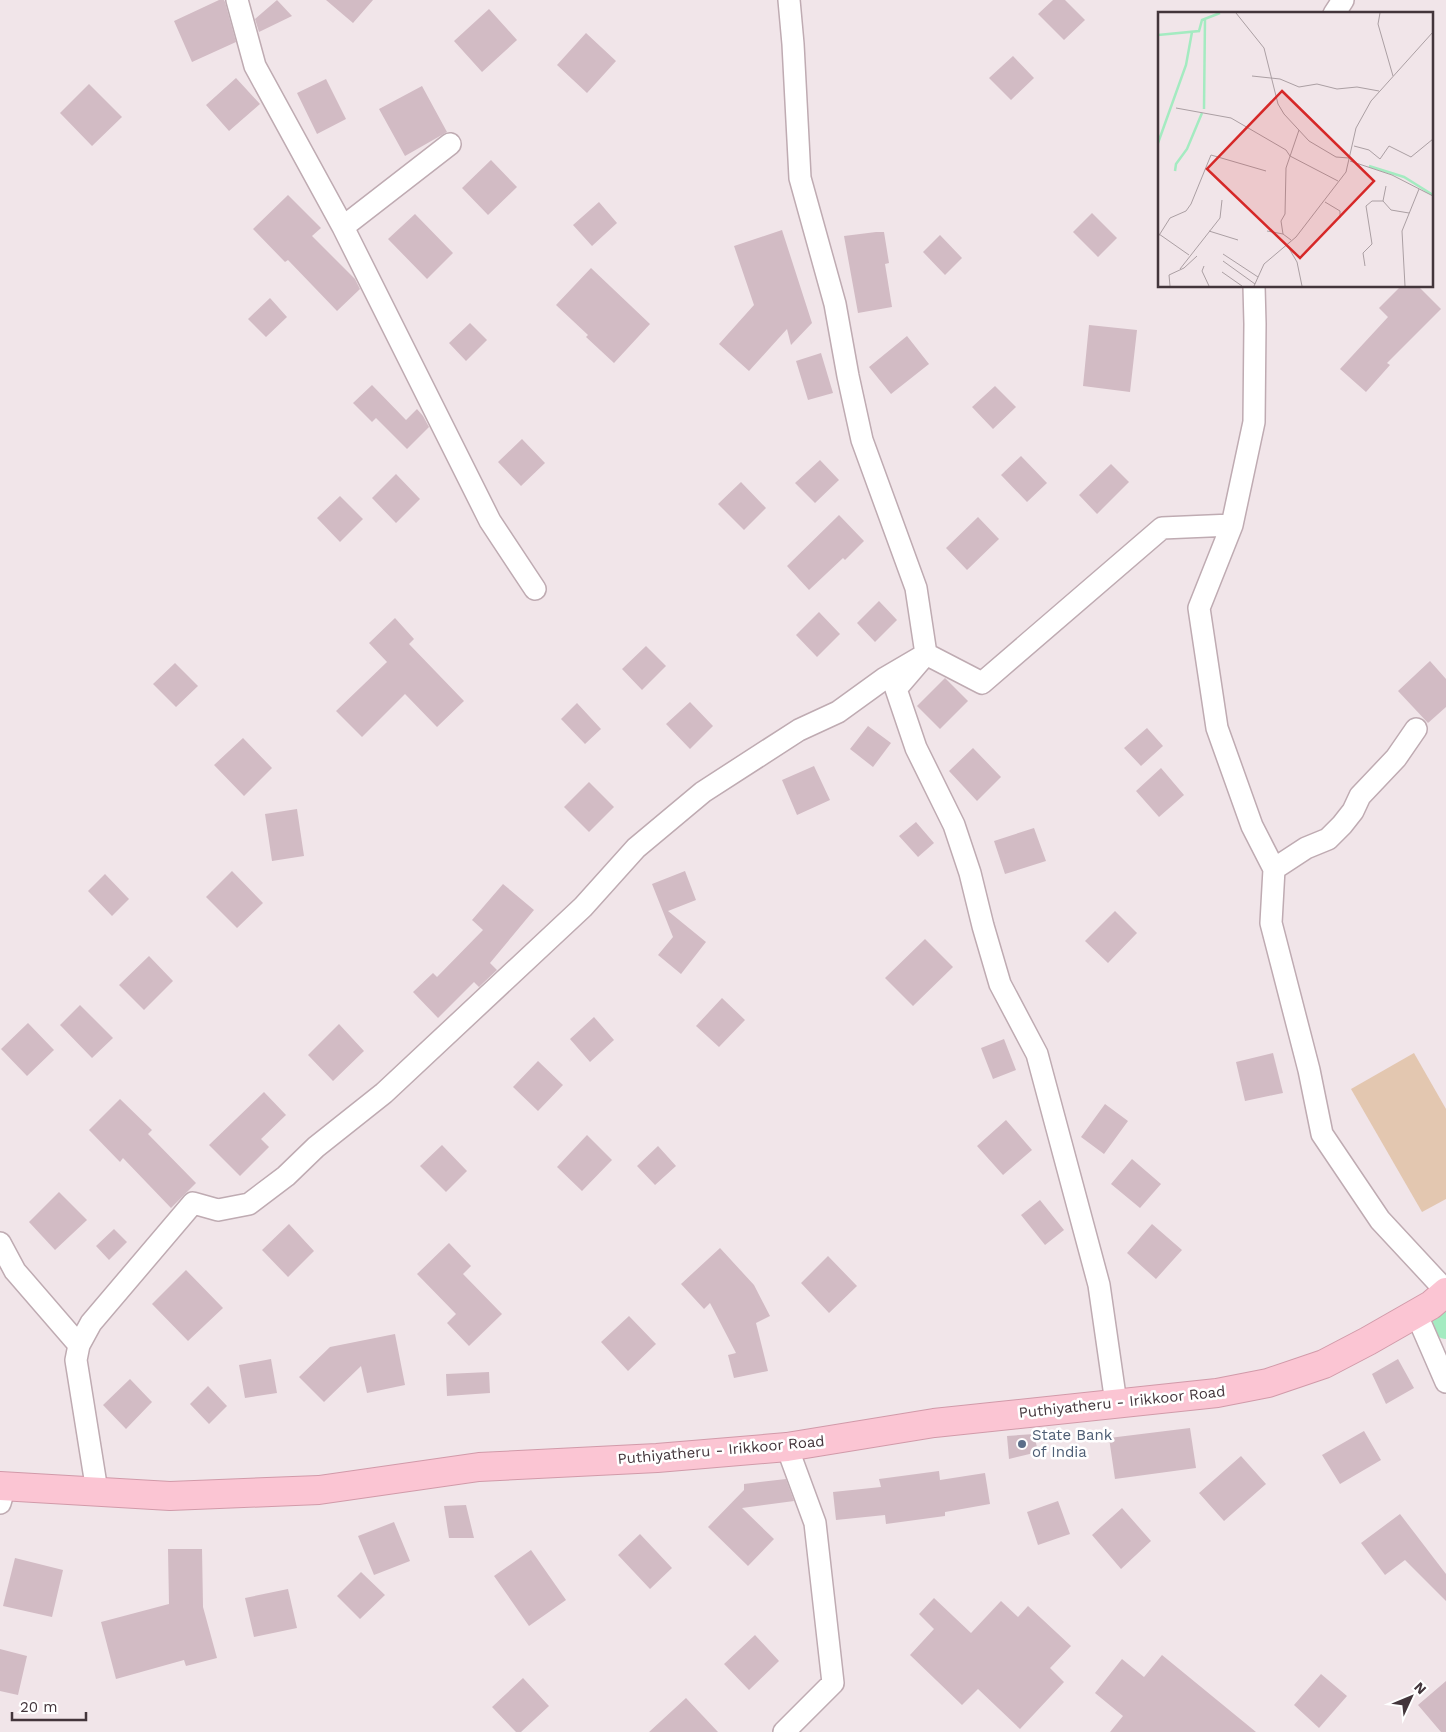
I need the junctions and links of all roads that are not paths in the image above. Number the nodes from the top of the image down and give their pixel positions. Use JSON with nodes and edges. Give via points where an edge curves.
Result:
{"nodes":[{"id":1,"x":237,"y":0,"type":"edge"},
{"id":2,"x":789,"y":0,"type":"edge"},
{"id":3,"x":1343,"y":0,"type":"edge"},
{"id":4,"x":1335,"y":12,"type":"edge"},
{"id":5,"x":450,"y":144,"type":"dead end"},
{"id":6,"x":343,"y":227,"type":"junction"},
{"id":7,"x":1254,"y":288,"type":"edge"},
{"id":8,"x":1232,"y":526,"type":"junction"},
{"id":9,"x":535,"y":589,"type":"dead end"},
{"id":10,"x":926,"y":654,"type":"junction"},
{"id":11,"x":1416,"y":728,"type":"dead end"},
{"id":12,"x":1274,"y":869,"type":"junction"},
{"id":13,"x":0,"y":1244,"type":"edge"},
{"id":14,"x":1446,"y":1291,"type":"edge"},
{"id":15,"x":1416,"y":1313,"type":"junction"},
{"id":16,"x":78,"y":1345,"type":"junction"},
{"id":17,"x":1446,"y":1382,"type":"edge"},
{"id":18,"x":1116,"y":1403,"type":"junction"},
{"id":19,"x":787,"y":1447,"type":"junction"},
{"id":20,"x":97,"y":1491,"type":"junction"},
{"id":21,"x":2,"y":1492,"type":"edge"},
{"id":22,"x":784,"y":1732,"type":"edge"}],
"edges":[{"from":1,"to":6,"type":"street","via":[[255,66]]},
{"from":2,"to":10,"type":"street","via":[[800,178],[835,304],[862,440],[916,588]]},
{"from":3,"to":4,"type":"street"},
{"from":5,"to":6,"type":"street"},
{"from":6,"to":9,"type":"street","via":[[490,521]]},
{"from":7,"to":8,"type":"street","via":[[1254,422]]},
{"from":8,"to":10,"type":"street","via":[[1162,528],[982,683]]},
{"from":8,"to":12,"type":"street","via":[[1199,608],[1217,728],[1252,826]]},
{"from":10,"to":16,"type":"street","via":[[885,678],[838,712],[799,730],[703,792],[636,848],[583,907],[384,1093],[249,1204],[218,1210],[192,1203],[91,1323]]},
{"from":10,"to":18,"type":"street","via":[[896,688],[916,748],[954,825],[1000,984],[1037,1054],[1099,1285]]},
{"from":11,"to":12,"type":"street","via":[[1396,758],[1360,796],[1353,811],[1328,839],[1306,848]]},
{"from":12,"to":14,"type":"street","via":[[1271,923],[1322,1134],[1380,1220]]},
{"from":13,"to":16,"type":"street","via":[[15,1271]]},
{"from":14,"to":15,"type":"main road","name":"Puthiyatheru - Irikkoor Road"},
{"from":15,"to":17,"type":"street"},
{"from":15,"to":18,"type":"main road","name":"Puthiyatheru - Irikkoor Road","via":[[1324,1364],[1268,1384],[1217,1393]]},
{"from":16,"to":20,"type":"street","via":[[76,1360]]},
{"from":18,"to":19,"type":"main road","name":"Puthiyatheru - Irikkoor Road","via":[[934,1423]]},
{"from":19,"to":20,"type":"main road","name":"Puthiyatheru - Irikkoor Road","via":[[657,1458],[479,1467],[319,1490],[170,1496]]},
{"from":19,"to":22,"type":"street","via":[[816,1523],[833,1683]]},
{"from":20,"to":21,"type":"main road","name":"Puthiyatheru - Irikkoor Road"}]}
